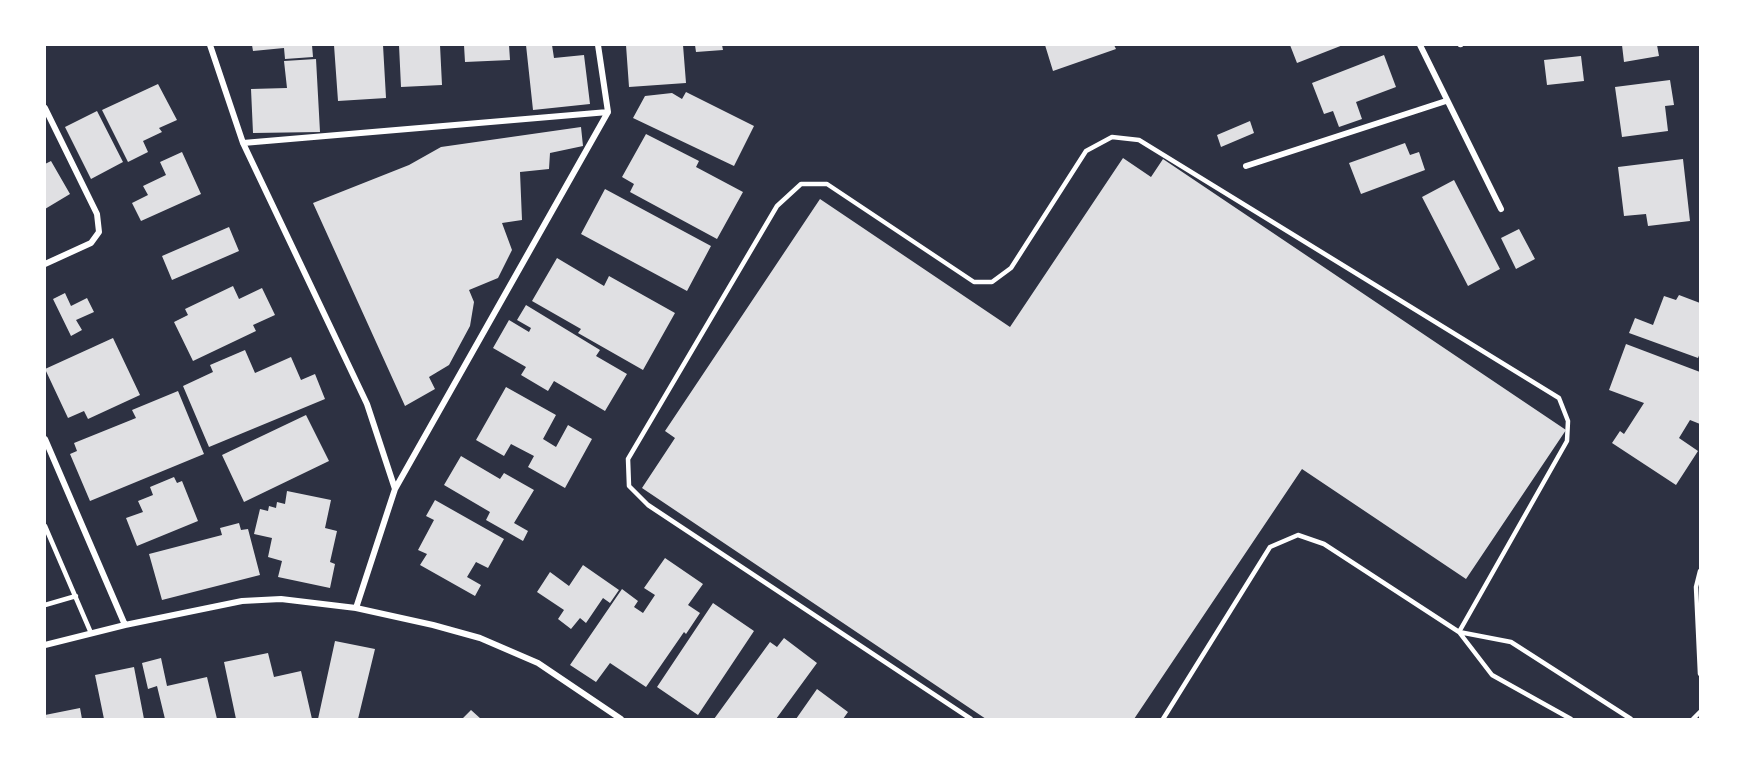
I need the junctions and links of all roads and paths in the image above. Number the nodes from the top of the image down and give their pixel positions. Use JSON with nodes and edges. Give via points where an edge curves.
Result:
{"nodes":[{"id":1,"x":210,"y":45,"type":"edge"},
{"id":2,"x":598,"y":45,"type":"edge"},
{"id":3,"x":1420,"y":45,"type":"edge"},
{"id":4,"x":1446,"y":101,"type":"junction"},
{"id":5,"x":45,"y":108,"type":"edge"},
{"id":6,"x":608,"y":112,"type":"junction"},
{"id":7,"x":243,"y":143,"type":"junction"},
{"id":8,"x":1246,"y":166,"type":"dead end"},
{"id":9,"x":1501,"y":209,"type":"dead end"},
{"id":10,"x":45,"y":264,"type":"edge"},
{"id":11,"x":45,"y":439,"type":"edge"},
{"id":12,"x":395,"y":489,"type":"junction"},
{"id":13,"x":45,"y":526,"type":"edge"},
{"id":14,"x":1700,"y":571,"type":"edge"},
{"id":15,"x":76,"y":596,"type":"junction"},
{"id":16,"x":45,"y":605,"type":"edge"},
{"id":17,"x":356,"y":608,"type":"junction"},
{"id":18,"x":125,"y":625,"type":"junction"},
{"id":19,"x":1459,"y":632,"type":"junction"},
{"id":20,"x":91,"y":633,"type":"junction"},
{"id":21,"x":45,"y":645,"type":"edge"},
{"id":22,"x":1700,"y":674,"type":"edge"},
{"id":23,"x":1700,"y":712,"type":"edge"},
{"id":24,"x":621,"y":719,"type":"edge"},
{"id":25,"x":971,"y":719,"type":"edge"},
{"id":26,"x":1163,"y":719,"type":"edge"},
{"id":27,"x":1571,"y":719,"type":"edge"},
{"id":28,"x":1631,"y":719,"type":"edge"},
{"id":29,"x":1693,"y":719,"type":"edge"}],
"edges":[{"from":1,"to":7,"type":"street"},
{"from":2,"to":6,"type":"street"},
{"from":3,"to":4,"type":"street"},
{"from":4,"to":8,"type":"street"},
{"from":4,"to":9,"type":"street"},
{"from":5,"to":10,"type":"street","via":[[97,214],[99,232],[91,243]]},
{"from":6,"to":7,"type":"street"},
{"from":6,"to":12,"type":"street"},
{"from":7,"to":12,"type":"street","via":[[367,404]]},
{"from":11,"to":18,"type":"street"},
{"from":12,"to":17,"type":"street"},
{"from":13,"to":15,"type":"lane"},
{"from":14,"to":22,"type":"lane","via":[[1696,587]]},
{"from":15,"to":16,"type":"lane"},
{"from":15,"to":20,"type":"lane"},
{"from":17,"to":18,"type":"street","via":[[281,599],[242,601]]},
{"from":17,"to":24,"type":"street","via":[[480,638],[538,663]]},
{"from":18,"to":20,"type":"street"},
{"from":19,"to":25,"type":"lane","via":[[1567,441],[1568,421],[1559,398],[1139,140],[1112,137],[1086,152],[1011,268],[992,282],[974,282],[827,184],[801,184],[777,206],[628,459],[629,486],[648,505]]},
{"from":19,"to":26,"type":"lane","via":[[1324,544],[1298,534],[1270,547]]},
{"from":19,"to":27,"type":"lane","via":[[1492,675]]},
{"from":19,"to":28,"type":"lane","via":[[1511,642]]},
{"from":20,"to":21,"type":"street"},
{"from":23,"to":29,"type":"lane"}]}
